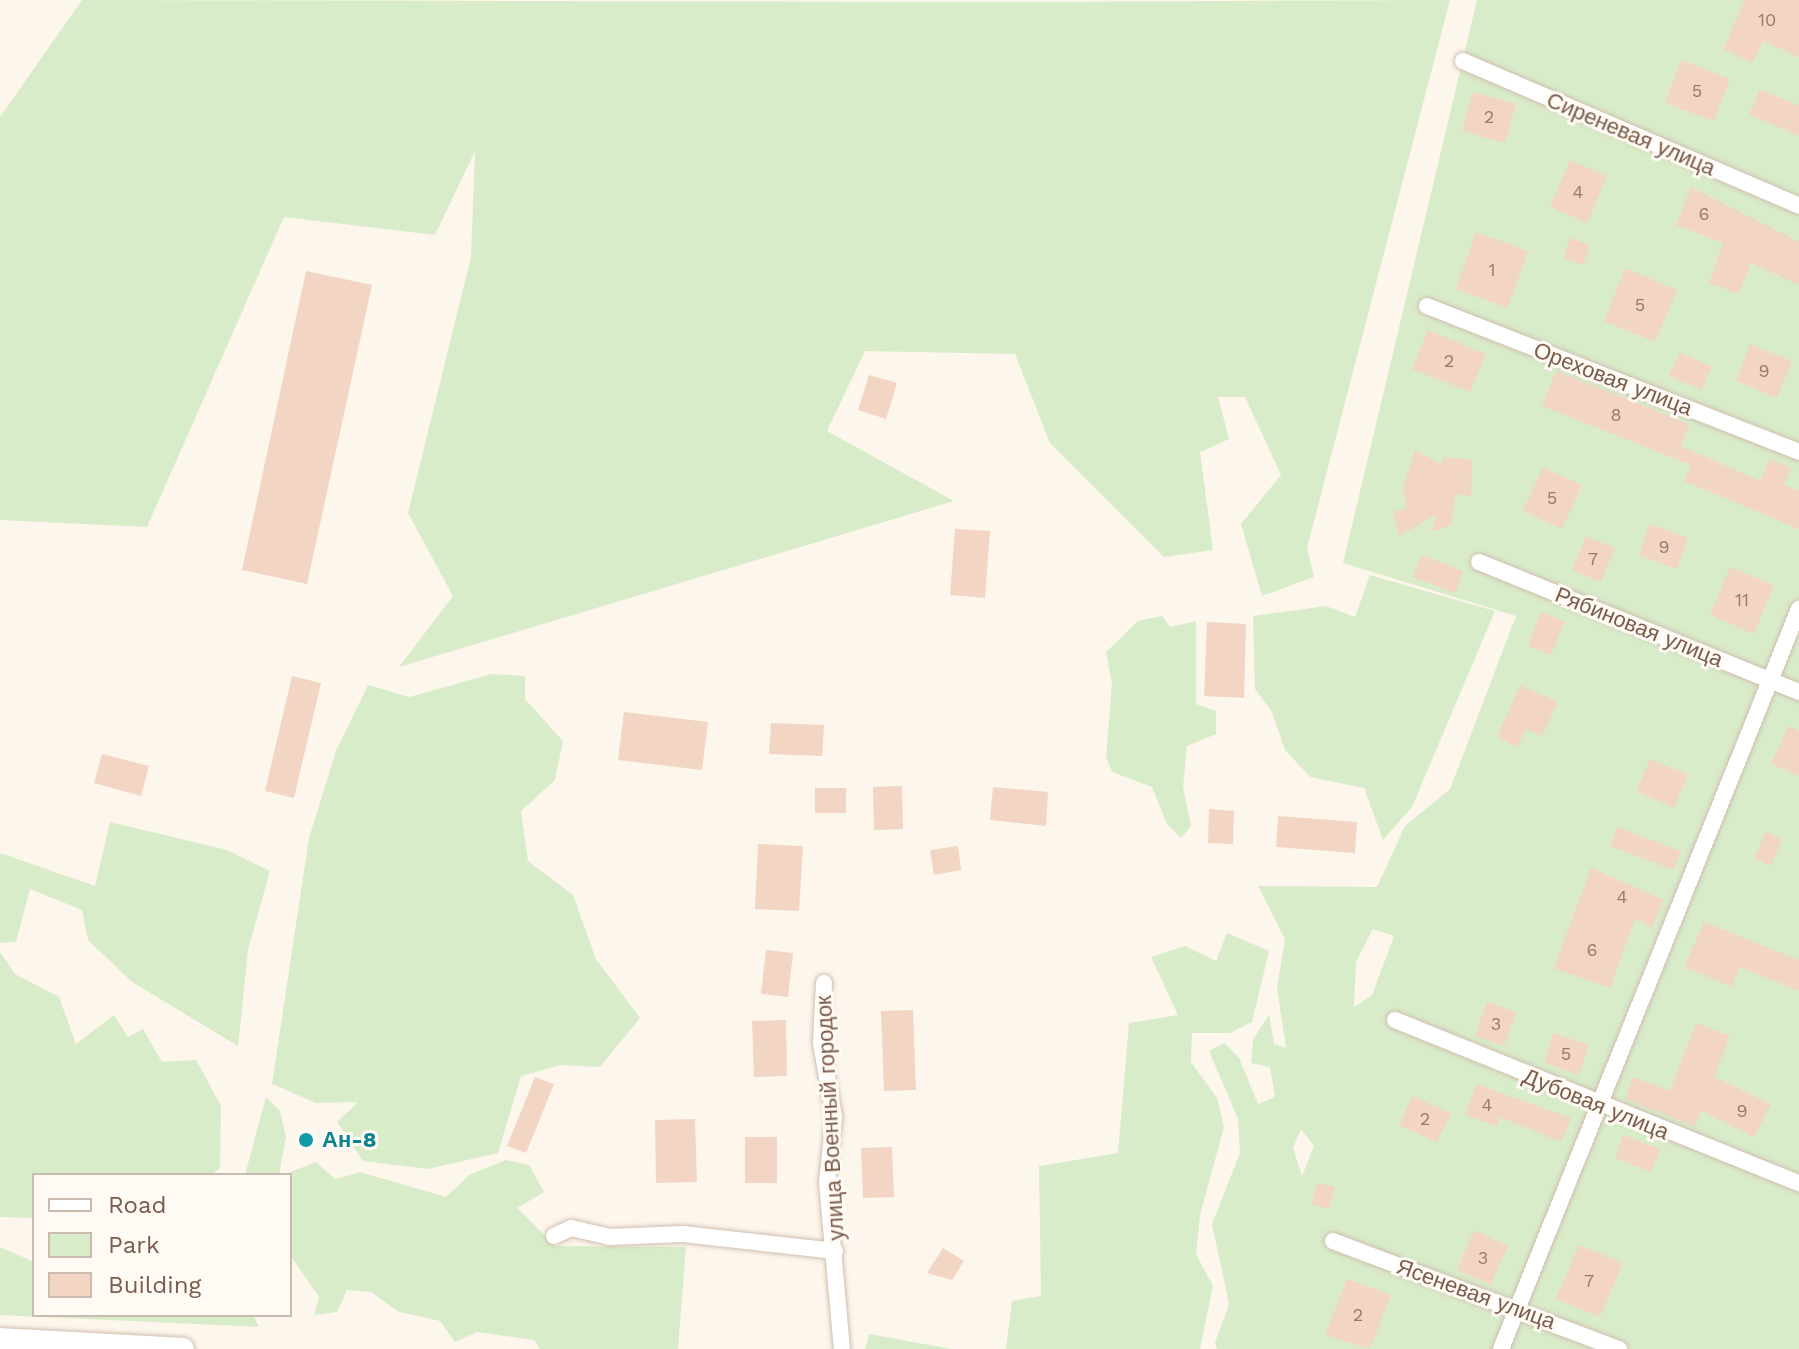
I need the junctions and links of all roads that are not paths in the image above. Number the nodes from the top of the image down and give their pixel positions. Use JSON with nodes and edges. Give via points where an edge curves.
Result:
{"nodes":[{"id":1,"x":1463,"y":61,"type":"dead end"},
{"id":2,"x":1799,"y":206,"type":"edge"},
{"id":3,"x":1427,"y":306,"type":"dead end"},
{"id":4,"x":1799,"y":452,"type":"edge"},
{"id":5,"x":1479,"y":562,"type":"dead end"},
{"id":6,"x":1799,"y":609,"type":"edge"},
{"id":7,"x":1771,"y":681,"type":"junction"},
{"id":8,"x":1799,"y":692,"type":"edge"},
{"id":9,"x":824,"y":983,"type":"dead end"},
{"id":10,"x":1395,"y":1020,"type":"dead end"},
{"id":11,"x":1594,"y":1106,"type":"junction"},
{"id":12,"x":1799,"y":1183,"type":"edge"},
{"id":13,"x":554,"y":1236,"type":"dead end"},
{"id":14,"x":1333,"y":1241,"type":"dead end"},
{"id":15,"x":835,"y":1251,"type":"junction"},
{"id":16,"x":1518,"y":1308,"type":"junction"},
{"id":17,"x":0,"y":1339,"type":"edge"},
{"id":18,"x":183,"y":1349,"type":"edge"},
{"id":19,"x":842,"y":1349,"type":"edge"},
{"id":20,"x":1501,"y":1349,"type":"edge"},
{"id":21,"x":1619,"y":1349,"type":"edge"}],
"edges":[{"from":1,"to":2,"type":"street","name":"Сиреневая улица"},
{"from":3,"to":4,"type":"street","name":"Ореховая улица"},
{"from":5,"to":7,"type":"street","name":"Рябиновая улица"},
{"from":6,"to":7,"type":"street"},
{"from":7,"to":8,"type":"street","name":"Рябиновая улица"},
{"from":7,"to":11,"type":"street"},
{"from":9,"to":15,"type":"street","name":"улица Военный городок"},
{"from":10,"to":11,"type":"street","name":"Дубовая улица"},
{"from":11,"to":12,"type":"street","name":"Дубовая улица"},
{"from":11,"to":16,"type":"street"},
{"from":13,"to":15,"type":"street","via":[[571,1228],[609,1237],[683,1234]]},
{"from":14,"to":16,"type":"street","name":"Ясеневая улица"},
{"from":15,"to":19,"type":"street","name":"улица Военный городок"},
{"from":16,"to":20,"type":"street"},
{"from":16,"to":21,"type":"street","name":"Ясеневая улица"},
{"from":17,"to":18,"type":"main road"}]}
